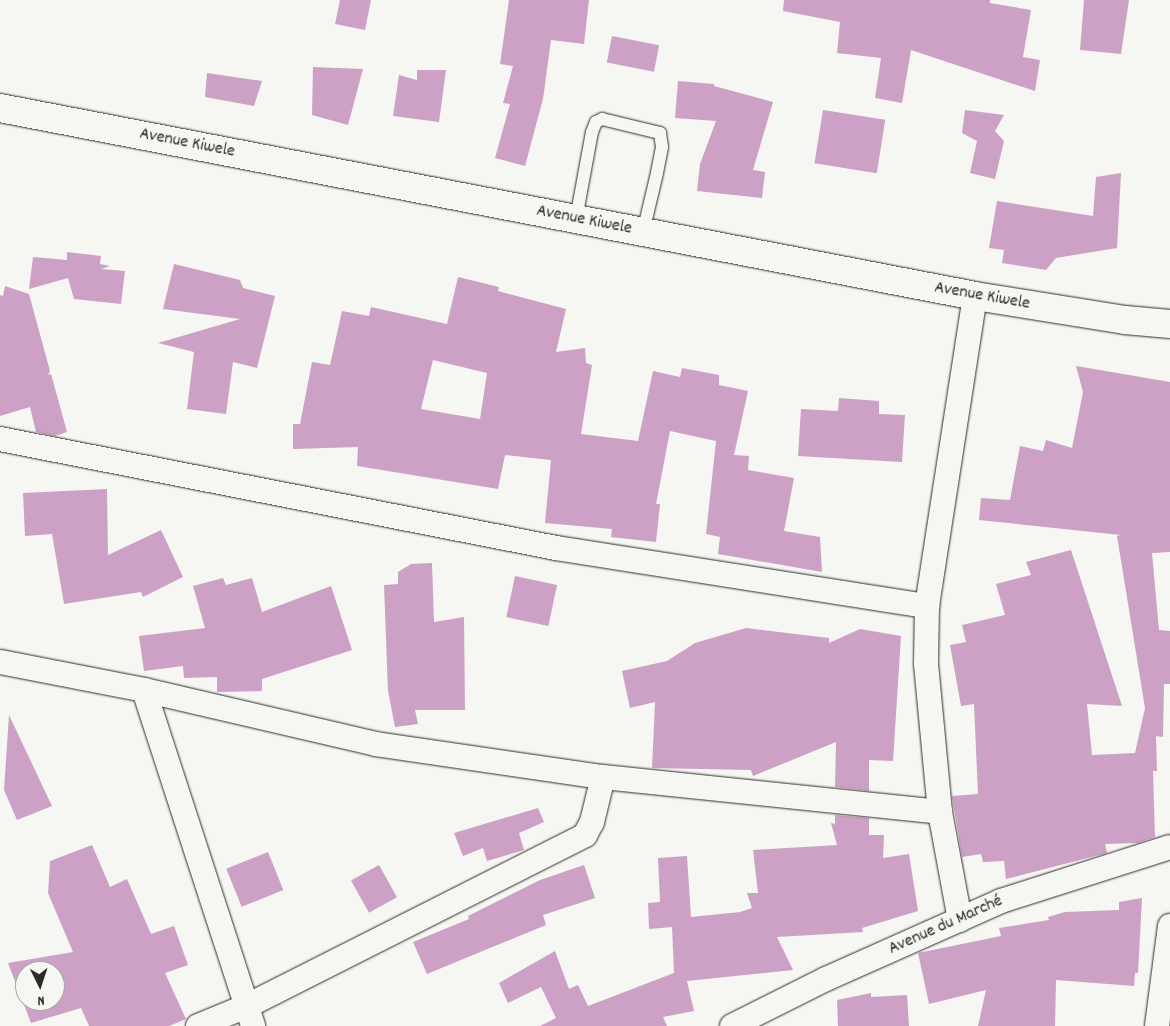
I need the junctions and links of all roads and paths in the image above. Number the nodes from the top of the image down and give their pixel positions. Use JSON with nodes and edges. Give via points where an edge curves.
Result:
{"nodes":[{"id":1,"x":0,"y":108,"type":"edge"},
{"id":2,"x":576,"y":219,"type":"junction"},
{"id":3,"x":642,"y":232,"type":"junction"},
{"id":4,"x":975,"y":296,"type":"junction"},
{"id":5,"x":1170,"y":324,"type":"edge"},
{"id":6,"x":0,"y":439,"type":"edge"},
{"id":7,"x":927,"y":606,"type":"junction"},
{"id":8,"x":0,"y":662,"type":"edge"},
{"id":9,"x":144,"y":690,"type":"junction"},
{"id":10,"x":603,"y":777,"type":"junction"},
{"id":11,"x":940,"y":812,"type":"junction"},
{"id":12,"x":1170,"y":848,"type":"edge"},
{"id":13,"x":960,"y":920,"type":"junction"},
{"id":14,"x":1170,"y":926,"type":"edge"},
{"id":15,"x":250,"y":1016,"type":"edge"},
{"id":16,"x":198,"y":1026,"type":"edge"},
{"id":17,"x":732,"y":1026,"type":"edge"},
{"id":18,"x":1158,"y":1026,"type":"edge"}],
"edges":[{"from":1,"to":2,"type":"street","name":"Avenue Kiwele"},
{"from":2,"to":3,"type":"street","name":"Avenue Kiwele"},
{"from":2,"to":3,"type":"lane","via":[[592,132],[596,122],[602,118],[660,133],[662,147]]},
{"from":3,"to":4,"type":"street","name":"Avenue Kiwele"},
{"from":4,"to":5,"type":"street","name":"Avenue Kiwele"},
{"from":4,"to":7,"type":"street"},
{"from":6,"to":7,"type":"street","via":[[556,548]]},
{"from":7,"to":11,"type":"street","via":[[926,663]]},
{"from":8,"to":9,"type":"street"},
{"from":9,"to":10,"type":"street","via":[[376,744]]},
{"from":9,"to":15,"type":"street"},
{"from":10,"to":11,"type":"street"},
{"from":10,"to":15,"type":"street","via":[[592,822],[584,835]]},
{"from":11,"to":13,"type":"street"},
{"from":12,"to":13,"type":"street","name":"Avenue du Marché","via":[[1055,882]]},
{"from":13,"to":17,"type":"street","name":"Avenue du Marché","via":[[826,979]]},
{"from":14,"to":18,"type":"street"},
{"from":15,"to":16,"type":"street"}]}
